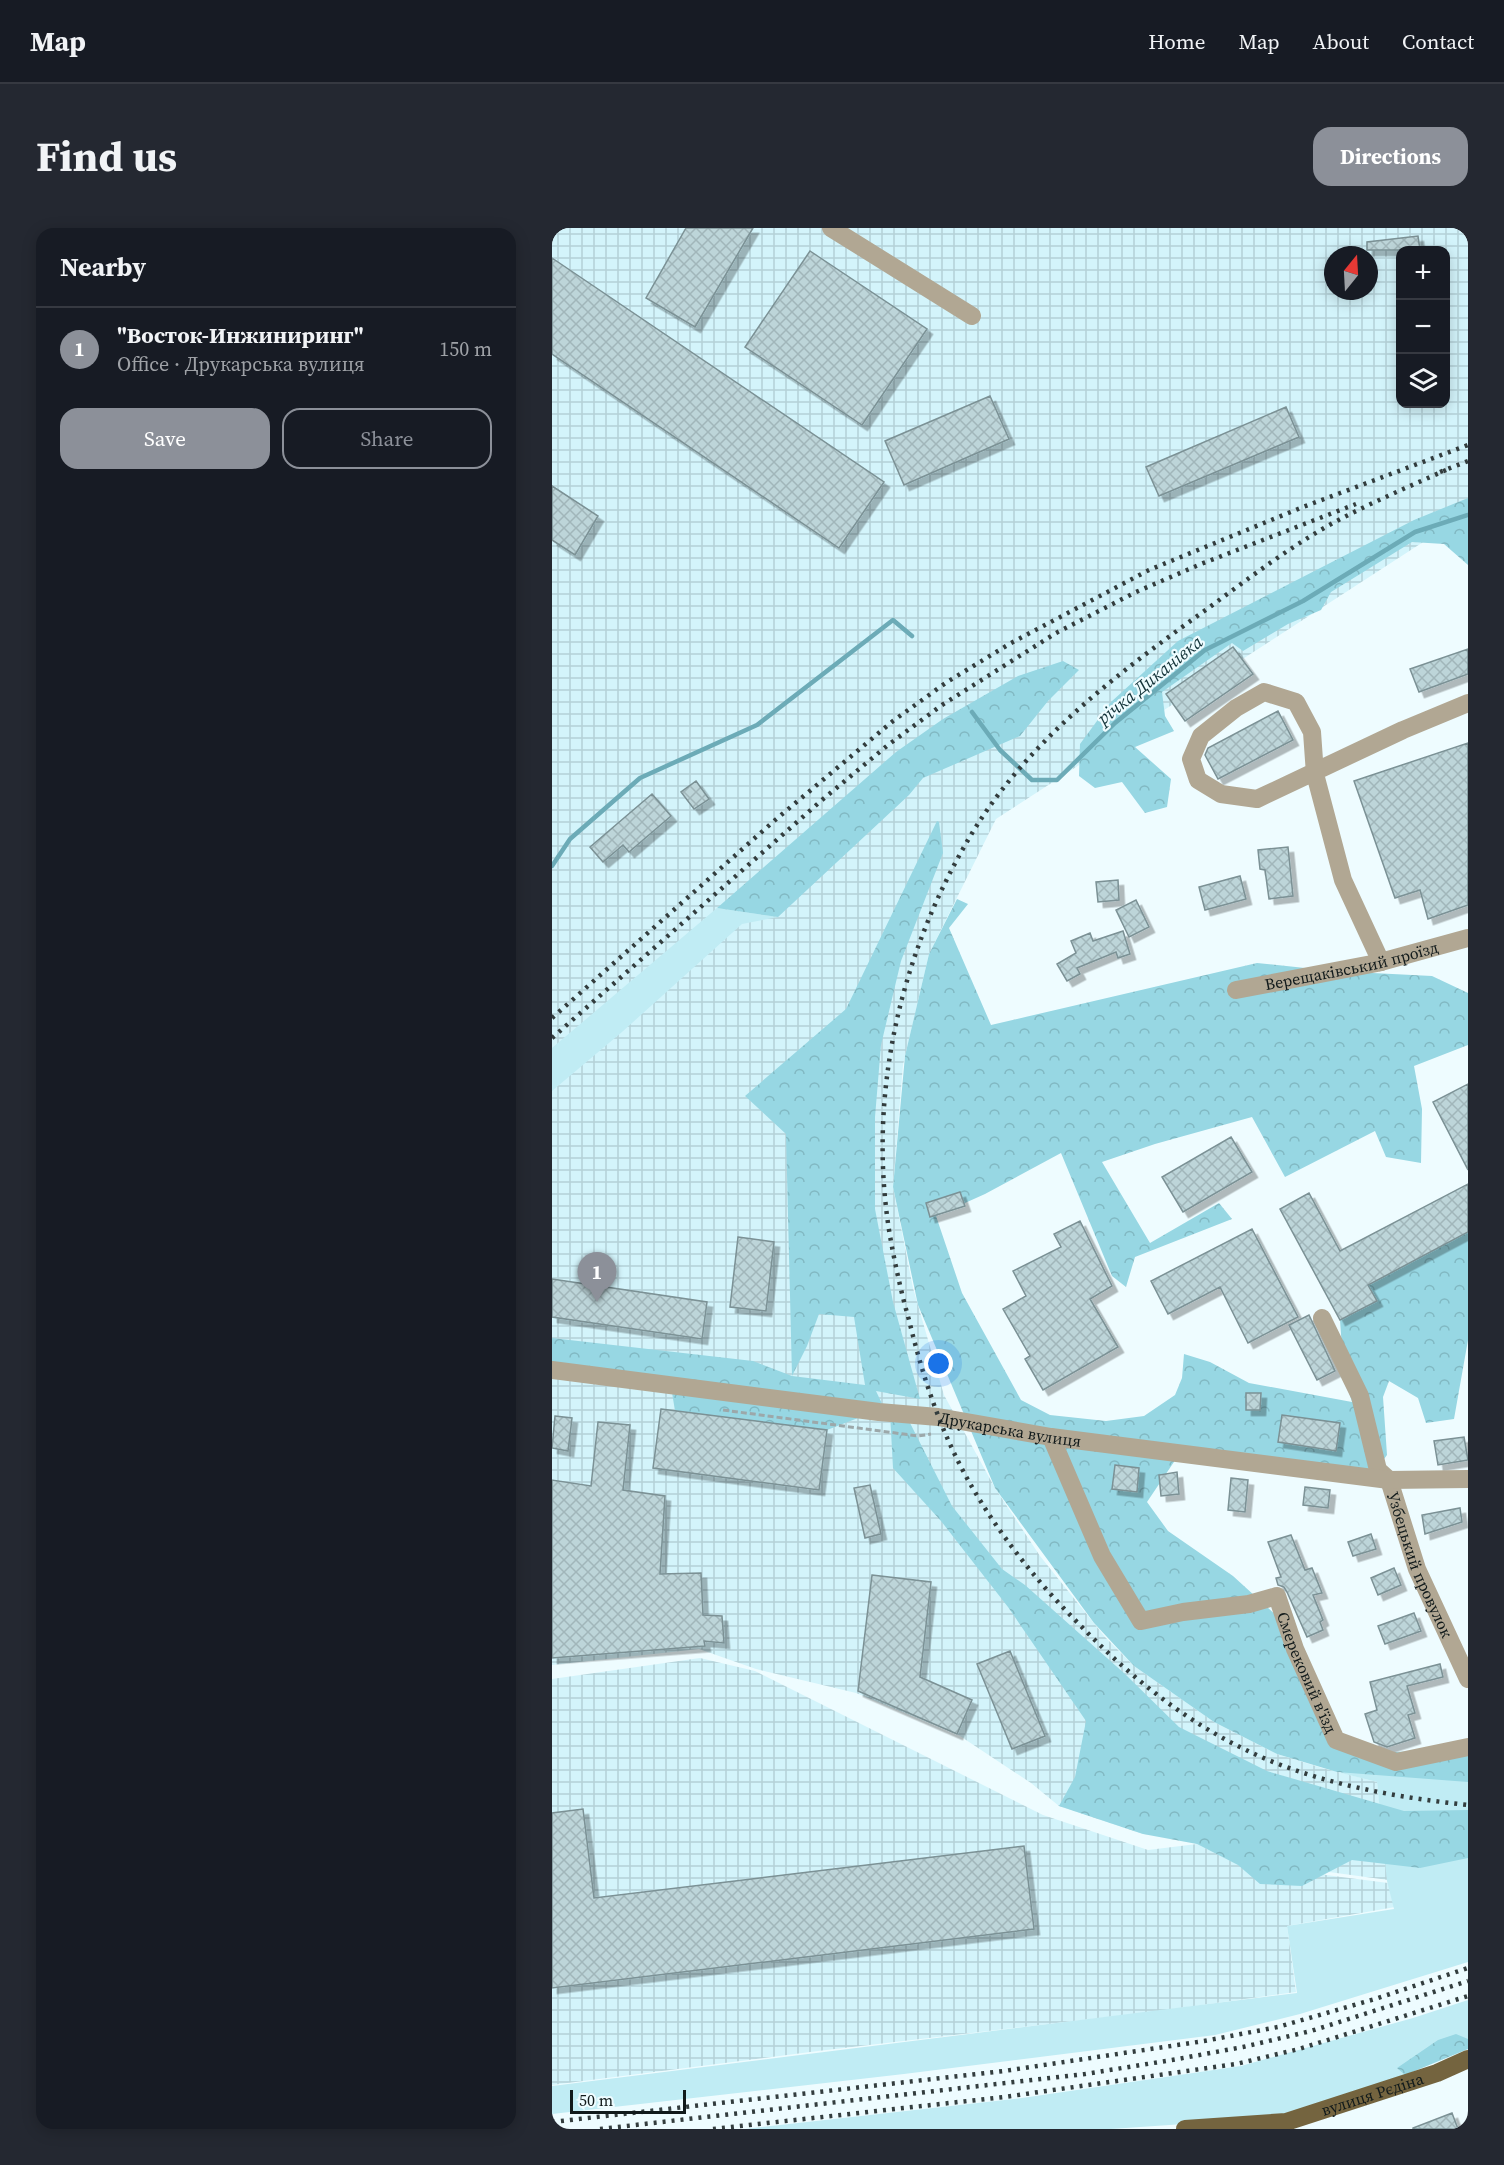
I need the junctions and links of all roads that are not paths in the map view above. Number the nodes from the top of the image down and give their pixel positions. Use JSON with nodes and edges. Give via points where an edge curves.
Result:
{"nodes":[{"id":1,"x":831,"y":228,"type":"edge"},
{"id":2,"x":972,"y":316,"type":"dead end"},
{"id":3,"x":1468,"y":703,"type":"edge"},
{"id":4,"x":1315,"y":774,"type":"junction"},
{"id":5,"x":1468,"y":938,"type":"edge"},
{"id":6,"x":1381,"y":962,"type":"junction"},
{"id":7,"x":1236,"y":990,"type":"dead end"},
{"id":8,"x":1323,"y":1318,"type":"dead end"},
{"id":9,"x":552,"y":1370,"type":"edge"},
{"id":10,"x":1051,"y":1437,"type":"junction"},
{"id":11,"x":1468,"y":1479,"type":"edge"},
{"id":12,"x":1389,"y":1480,"type":"junction"},
{"id":13,"x":1468,"y":1679,"type":"edge"},
{"id":14,"x":1468,"y":1747,"type":"edge"},
{"id":15,"x":1468,"y":2059,"type":"edge"},
{"id":16,"x":1281,"y":2126,"type":"edge"},
{"id":17,"x":1185,"y":2129,"type":"edge"}],
"edges":[{"from":1,"to":2,"type":"street"},
{"from":3,"to":4,"type":"street"},
{"from":4,"to":4,"type":"street","via":[[1312,732],[1296,702],[1264,692],[1201,736],[1191,759],[1198,780],[1221,794],[1257,799]]},
{"from":4,"to":6,"type":"street","via":[[1343,880]]},
{"from":5,"to":6,"type":"street","name":"Верещаківський проїзд"},
{"from":6,"to":7,"type":"street","name":"Верещаківський проїзд"},
{"from":8,"to":12,"type":"street","name":"Узбецький провулок","via":[[1360,1396],[1378,1470]]},
{"from":9,"to":10,"type":"street","name":"Друкарська вулиця","via":[[938,1417]]},
{"from":10,"to":12,"type":"street","name":"Друкарська вулиця"},
{"from":10,"to":14,"type":"street","name":"Смерековий в'їзд","via":[[1102,1556],[1141,1621],[1277,1596],[1295,1649],[1336,1740],[1396,1762]]},
{"from":11,"to":12,"type":"street","name":"Друкарська вулиця"},
{"from":12,"to":13,"type":"street","name":"Узбецький провулок","via":[[1417,1569]]},
{"from":15,"to":16,"type":"main road","name":"вулиця Рєдіна"},
{"from":16,"to":17,"type":"main road","name":"вулиця Рєдіна"}]}
